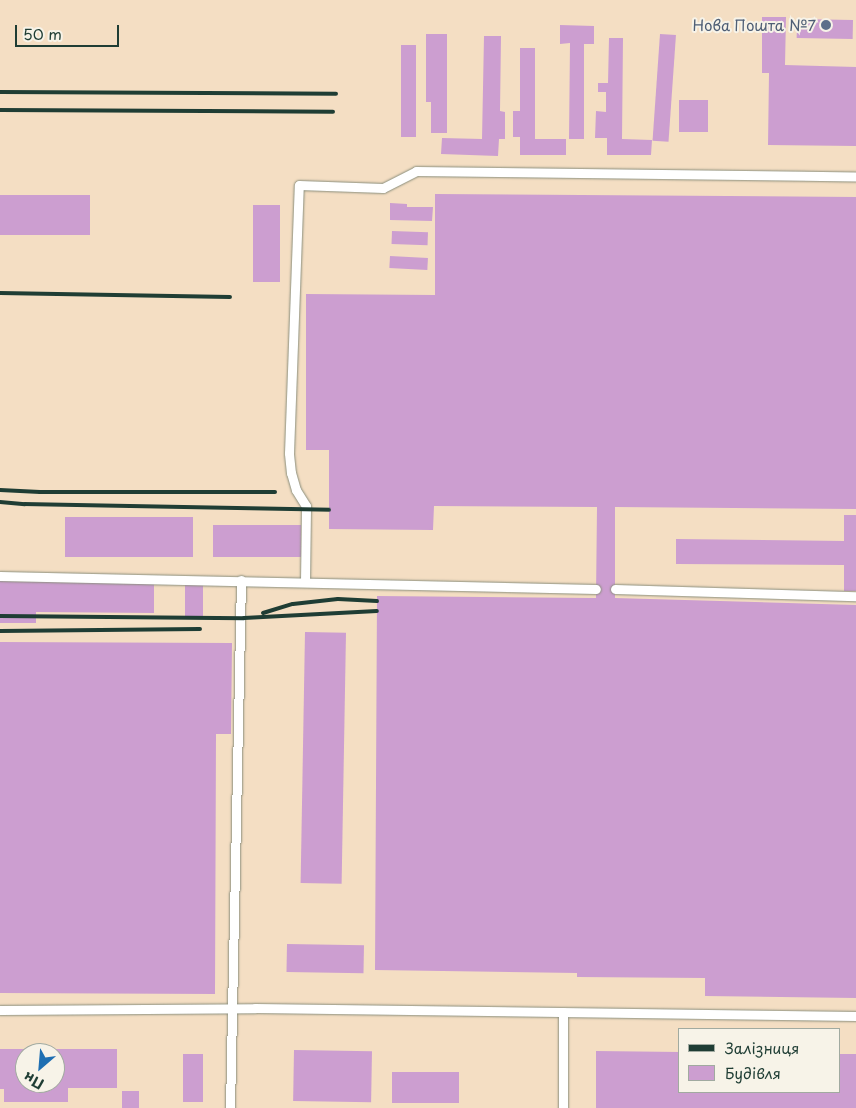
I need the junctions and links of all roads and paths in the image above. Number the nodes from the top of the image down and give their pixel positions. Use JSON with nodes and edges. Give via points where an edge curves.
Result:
{"nodes":[{"id":1,"x":856,"y":176,"type":"edge"},
{"id":2,"x":0,"y":576,"type":"edge"},
{"id":3,"x":241,"y":580,"type":"junction"},
{"id":4,"x":305,"y":581,"type":"junction"},
{"id":5,"x":596,"y":589,"type":"dead end"},
{"id":6,"x":615,"y":590,"type":"dead end"},
{"id":7,"x":856,"y":596,"type":"edge"},
{"id":8,"x":230,"y":1008,"type":"junction"},
{"id":9,"x":0,"y":1010,"type":"edge"},
{"id":10,"x":563,"y":1012,"type":"junction"},
{"id":11,"x":856,"y":1016,"type":"edge"},
{"id":12,"x":230,"y":1108,"type":"edge"},
{"id":13,"x":563,"y":1108,"type":"edge"}],
"edges":[{"from":1,"to":4,"type":"lane","via":[[416,171],[383,188],[299,185],[289,453],[296,490],[306,506]]},
{"from":2,"to":3,"type":"lane"},
{"from":3,"to":4,"type":"lane"},
{"from":3,"to":8,"type":"lane"},
{"from":4,"to":5,"type":"lane"},
{"from":6,"to":7,"type":"lane"},
{"from":8,"to":9,"type":"lane"},
{"from":8,"to":10,"type":"lane"},
{"from":8,"to":12,"type":"lane"},
{"from":10,"to":11,"type":"lane"},
{"from":10,"to":13,"type":"lane"}]}
